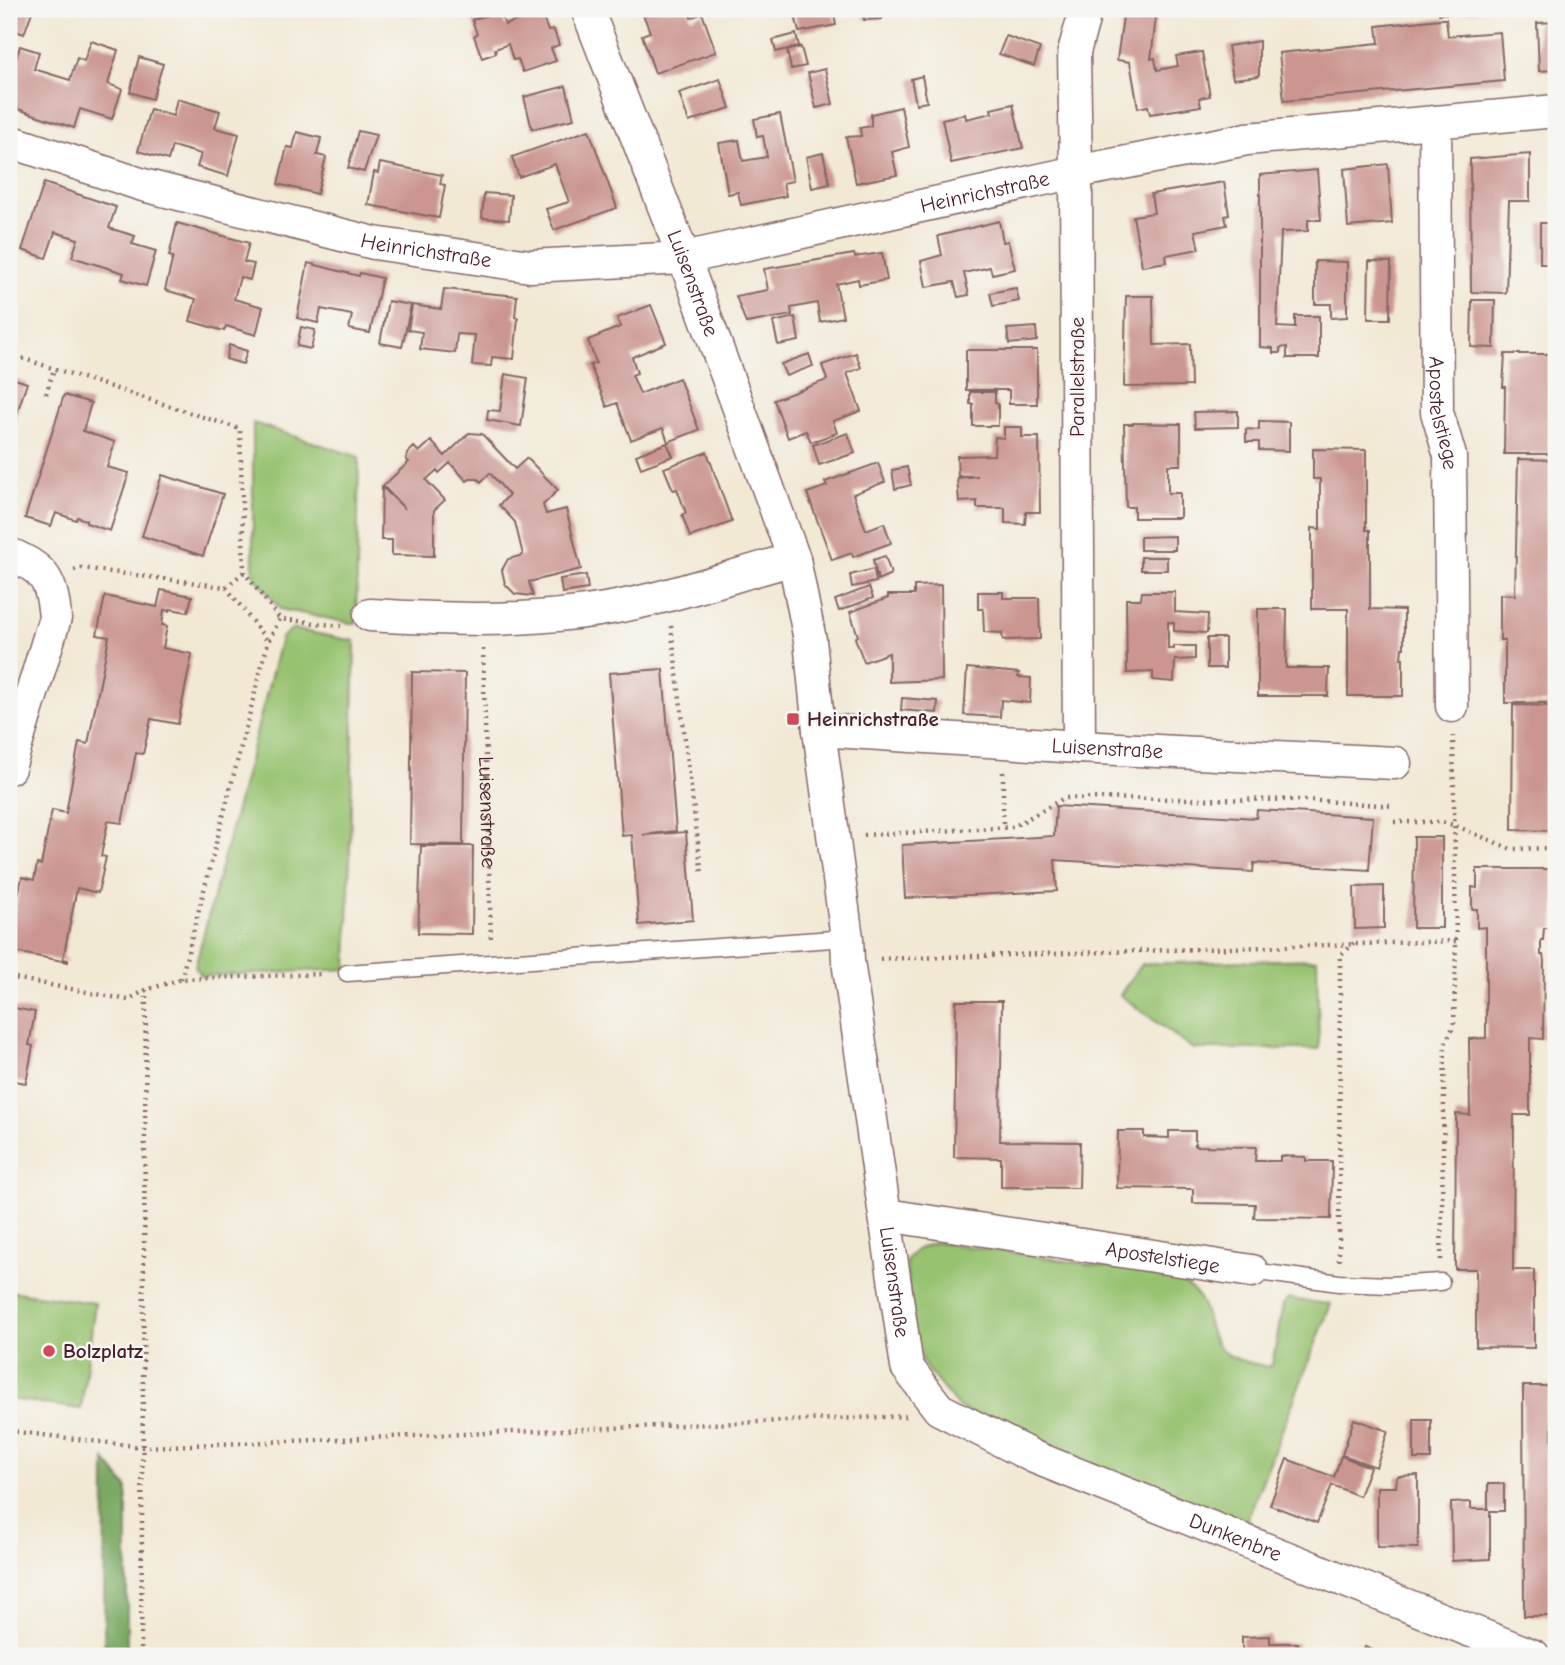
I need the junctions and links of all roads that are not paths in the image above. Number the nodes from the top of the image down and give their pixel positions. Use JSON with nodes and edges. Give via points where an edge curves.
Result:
{"nodes":[{"id":1,"x":587,"y":9,"type":"edge"},
{"id":2,"x":1086,"y":9,"type":"edge"},
{"id":3,"x":1556,"y":111,"type":"edge"},
{"id":4,"x":1435,"y":122,"type":"junction"},
{"id":5,"x":9,"y":141,"type":"edge"},
{"id":6,"x":1076,"y":172,"type":"junction"},
{"id":7,"x":684,"y":258,"type":"junction"},
{"id":8,"x":9,"y":554,"type":"edge"},
{"id":9,"x":794,"y":559,"type":"junction"},
{"id":10,"x":370,"y":615,"type":"road end"},
{"id":11,"x":1452,"y":706,"type":"road end"},
{"id":12,"x":819,"y":730,"type":"junction"},
{"id":13,"x":1079,"y":747,"type":"junction"},
{"id":14,"x":1395,"y":763,"type":"dead end"},
{"id":15,"x":9,"y":768,"type":"edge"},
{"id":16,"x":847,"y":949,"type":"junction"},
{"id":17,"x":346,"y":973,"type":"road end"},
{"id":18,"x":886,"y":1215,"type":"junction"},
{"id":19,"x":1252,"y":1271,"type":"joint"},
{"id":20,"x":1441,"y":1282,"type":"road end"},
{"id":21,"x":939,"y":1409,"type":"joint"},
{"id":22,"x":1534,"y":1656,"type":"edge"}],
"edges":[{"from":1,"to":7,"type":"street","name":"Luisenstraße"},
{"from":2,"to":6,"type":"street","name":"Parallelstraße","via":[[1074,51]]},
{"from":3,"to":4,"type":"street","name":"Heinrichstraße"},
{"from":4,"to":6,"type":"street","name":"Heinrichstraße","via":[[1247,139]]},
{"from":4,"to":11,"type":"street","name":"Apostelstiege","via":[[1437,412],[1450,456]]},
{"from":5,"to":7,"type":"street","name":"Heinrichstraße","via":[[143,184],[374,243],[530,266]]},
{"from":6,"to":7,"type":"street","name":"Heinrichstraße"},
{"from":6,"to":13,"type":"street","name":"Parallelstraße"},
{"from":7,"to":9,"type":"street","name":"Luisenstraße"},
{"from":8,"to":15,"type":"street","via":[[27,561],[47,579],[55,618]]},
{"from":9,"to":10,"type":"street","via":[[667,596],[579,613],[483,620]]},
{"from":9,"to":12,"type":"street","name":"Luisenstraße","via":[[810,640]]},
{"from":12,"to":13,"type":"street","name":"Luisenstraße"},
{"from":12,"to":16,"type":"street","name":"Luisenstraße"},
{"from":13,"to":14,"type":"street","name":"Luisenstraße"},
{"from":16,"to":17,"type":"lane","via":[[491,962]]},
{"from":16,"to":18,"type":"street","name":"Luisenstraße"},
{"from":18,"to":19,"type":"street","name":"Apostelstiege"},
{"from":18,"to":21,"type":"street","name":"Luisenstraße","via":[[907,1367]]},
{"from":19,"to":20,"type":"lane","name":"Apostelstiege","via":[[1339,1283]]},
{"from":21,"to":22,"type":"street","name":"Dunkenbre","via":[[1034,1457]]}]}
